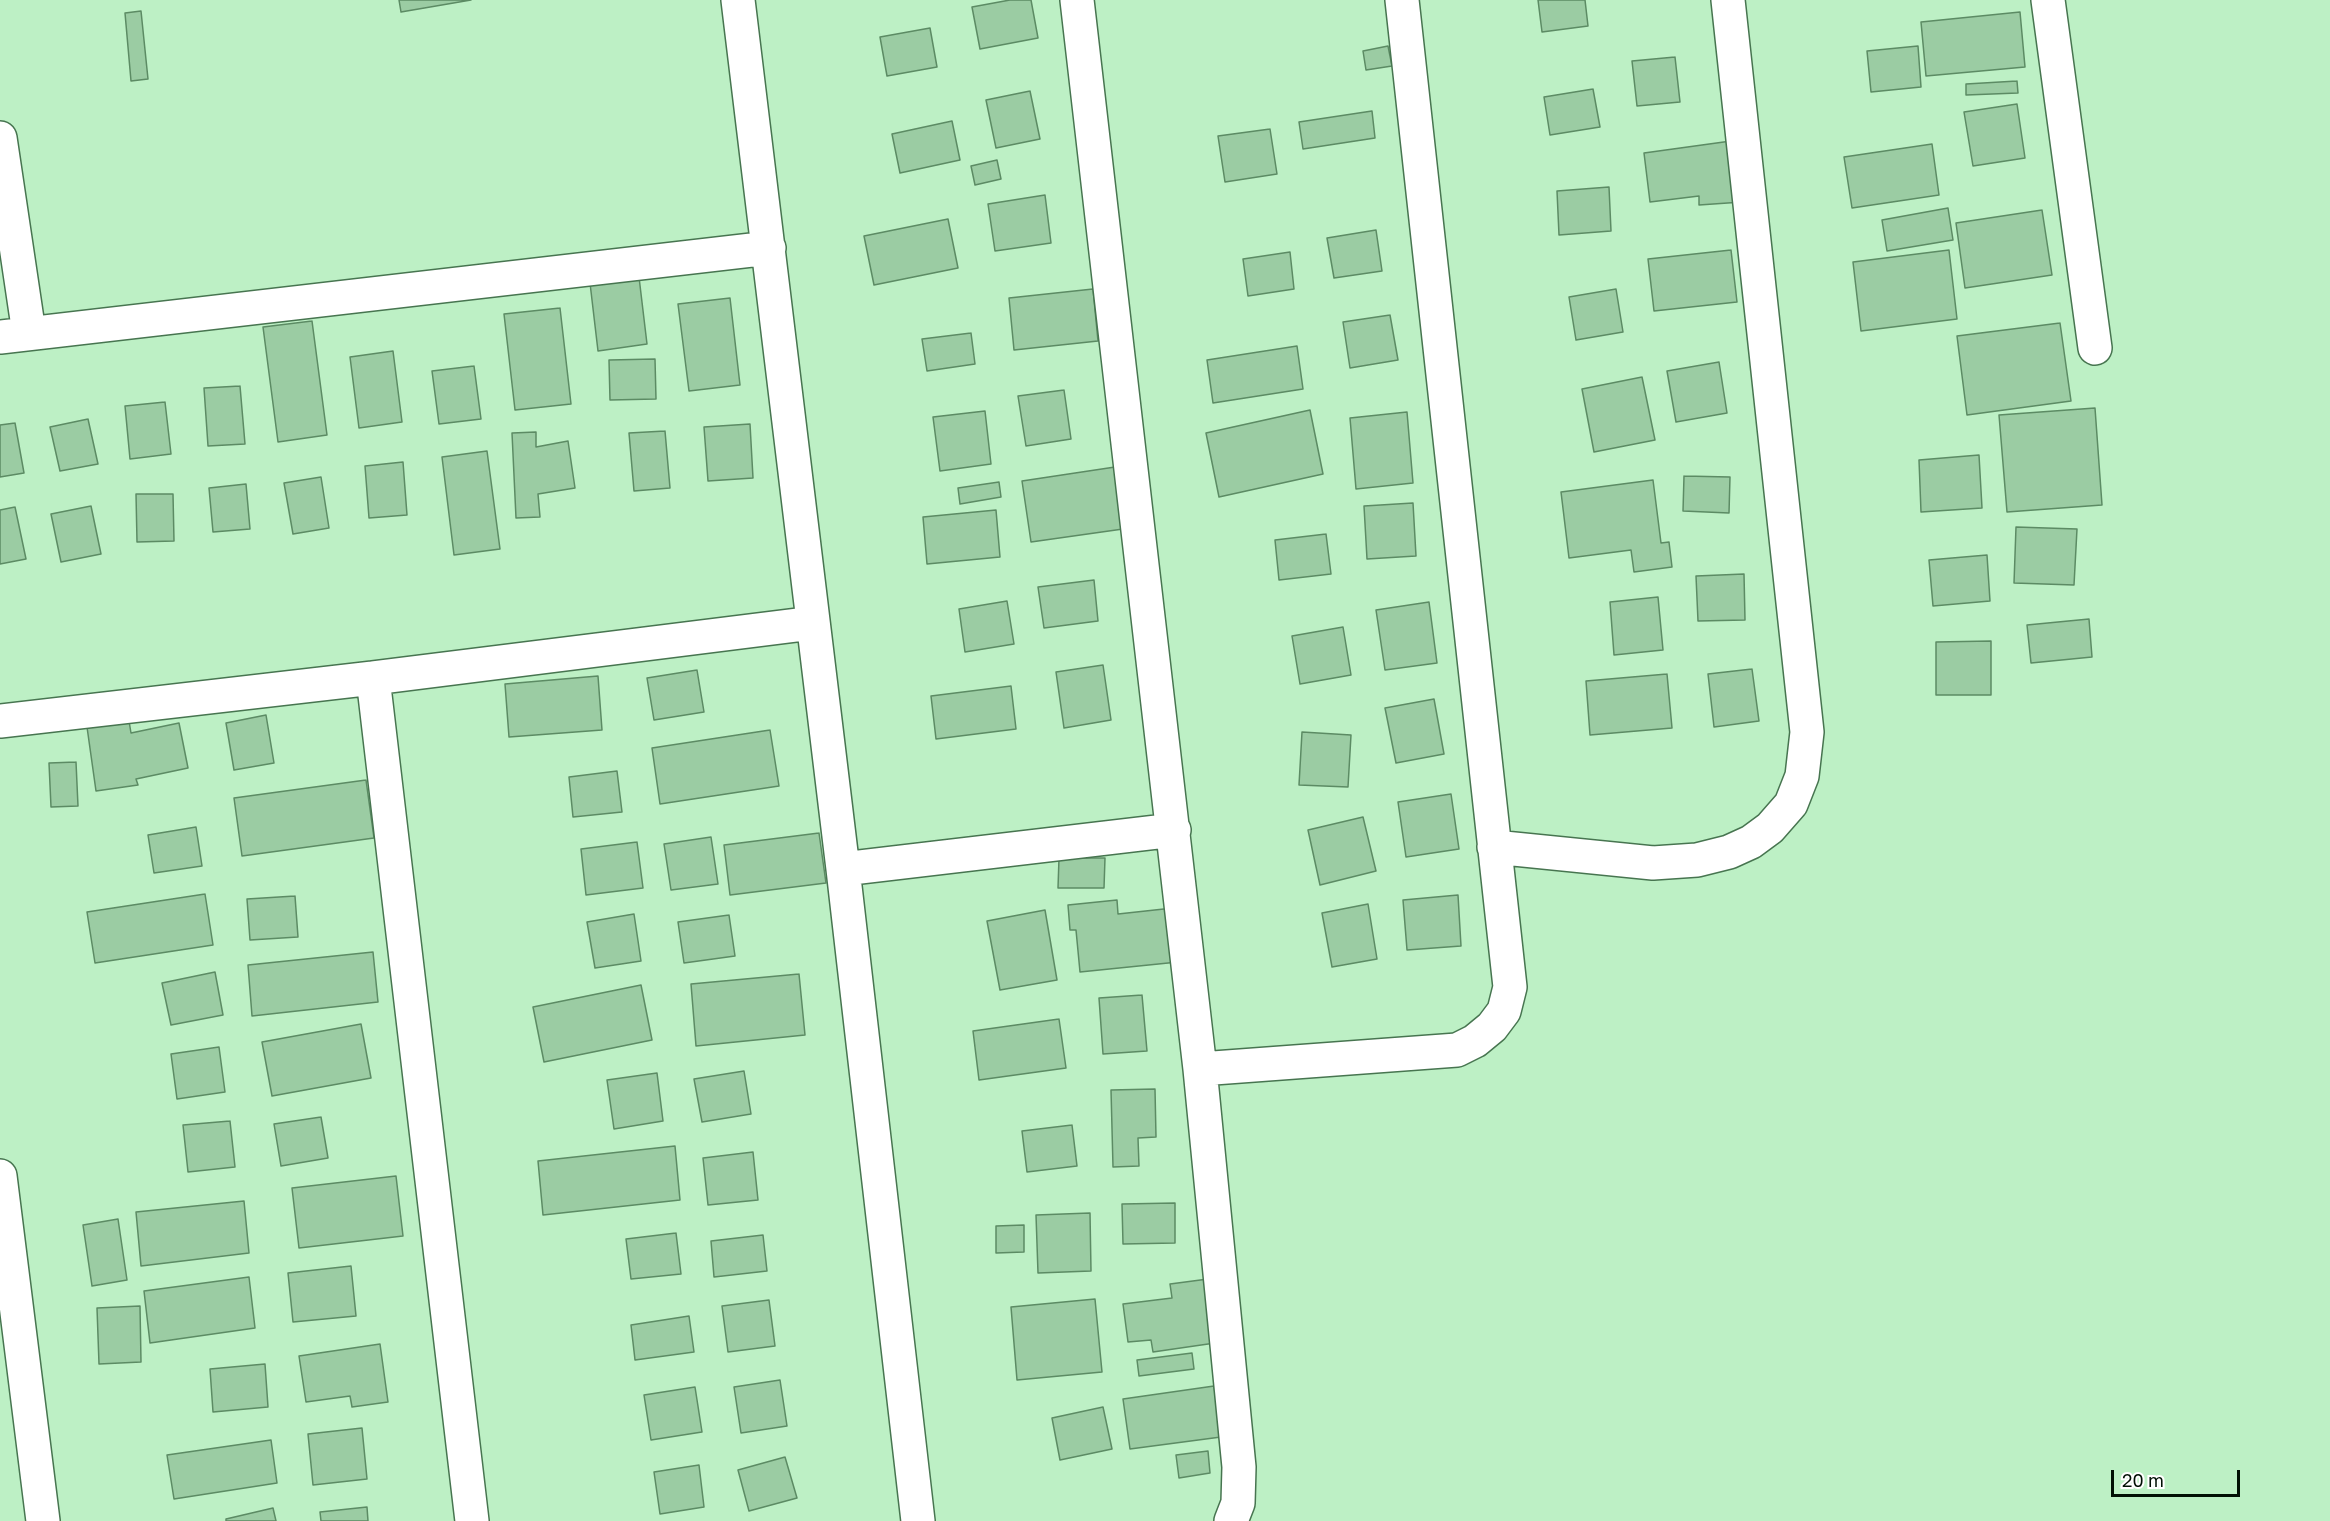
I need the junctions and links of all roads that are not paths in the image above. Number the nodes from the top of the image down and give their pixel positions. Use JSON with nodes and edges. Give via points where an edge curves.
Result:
{"nodes":[{"id":1,"x":738,"y":0,"type":"edge"},
{"id":2,"x":1077,"y":0,"type":"edge"},
{"id":3,"x":1402,"y":0,"type":"edge"},
{"id":4,"x":1728,"y":0,"type":"edge"},
{"id":5,"x":2048,"y":0,"type":"edge"},
{"id":6,"x":0,"y":138,"type":"edge"},
{"id":7,"x":770,"y":248,"type":"junction"},
{"id":8,"x":15,"y":335,"type":"edge"},
{"id":9,"x":2095,"y":348,"type":"dead end"},
{"id":10,"x":813,"y":623,"type":"junction"},
{"id":11,"x":373,"y":678,"type":"junction"},
{"id":12,"x":0,"y":721,"type":"edge"},
{"id":13,"x":1174,"y":830,"type":"junction"},
{"id":14,"x":1494,"y":847,"type":"junction"},
{"id":15,"x":843,"y":869,"type":"junction"},
{"id":16,"x":1200,"y":1069,"type":"junction"},
{"id":17,"x":0,"y":1176,"type":"edge"},
{"id":18,"x":43,"y":1521,"type":"edge"},
{"id":19,"x":472,"y":1521,"type":"edge"},
{"id":20,"x":918,"y":1521,"type":"edge"},
{"id":21,"x":1232,"y":1521,"type":"edge"}],
"edges":[{"from":1,"to":7,"type":"street"},
{"from":2,"to":13,"type":"street"},
{"from":3,"to":14,"type":"street"},
{"from":4,"to":14,"type":"street","via":[[1807,732],[1802,776],[1791,804],[1770,828],[1736,849],[1697,860],[1653,862]]},
{"from":5,"to":9,"type":"street"},
{"from":6,"to":8,"type":"street"},
{"from":7,"to":8,"type":"street"},
{"from":7,"to":10,"type":"street"},
{"from":10,"to":11,"type":"street"},
{"from":10,"to":15,"type":"street"},
{"from":11,"to":12,"type":"street"},
{"from":11,"to":19,"type":"street"},
{"from":13,"to":15,"type":"street"},
{"from":13,"to":16,"type":"street"},
{"from":14,"to":16,"type":"street","via":[[1510,987],[1504,1011],[1475,1041],[1457,1050]]},
{"from":15,"to":20,"type":"street"},
{"from":16,"to":21,"type":"street","via":[[1239,1467],[1238,1503]]},
{"from":17,"to":18,"type":"street"}]}
